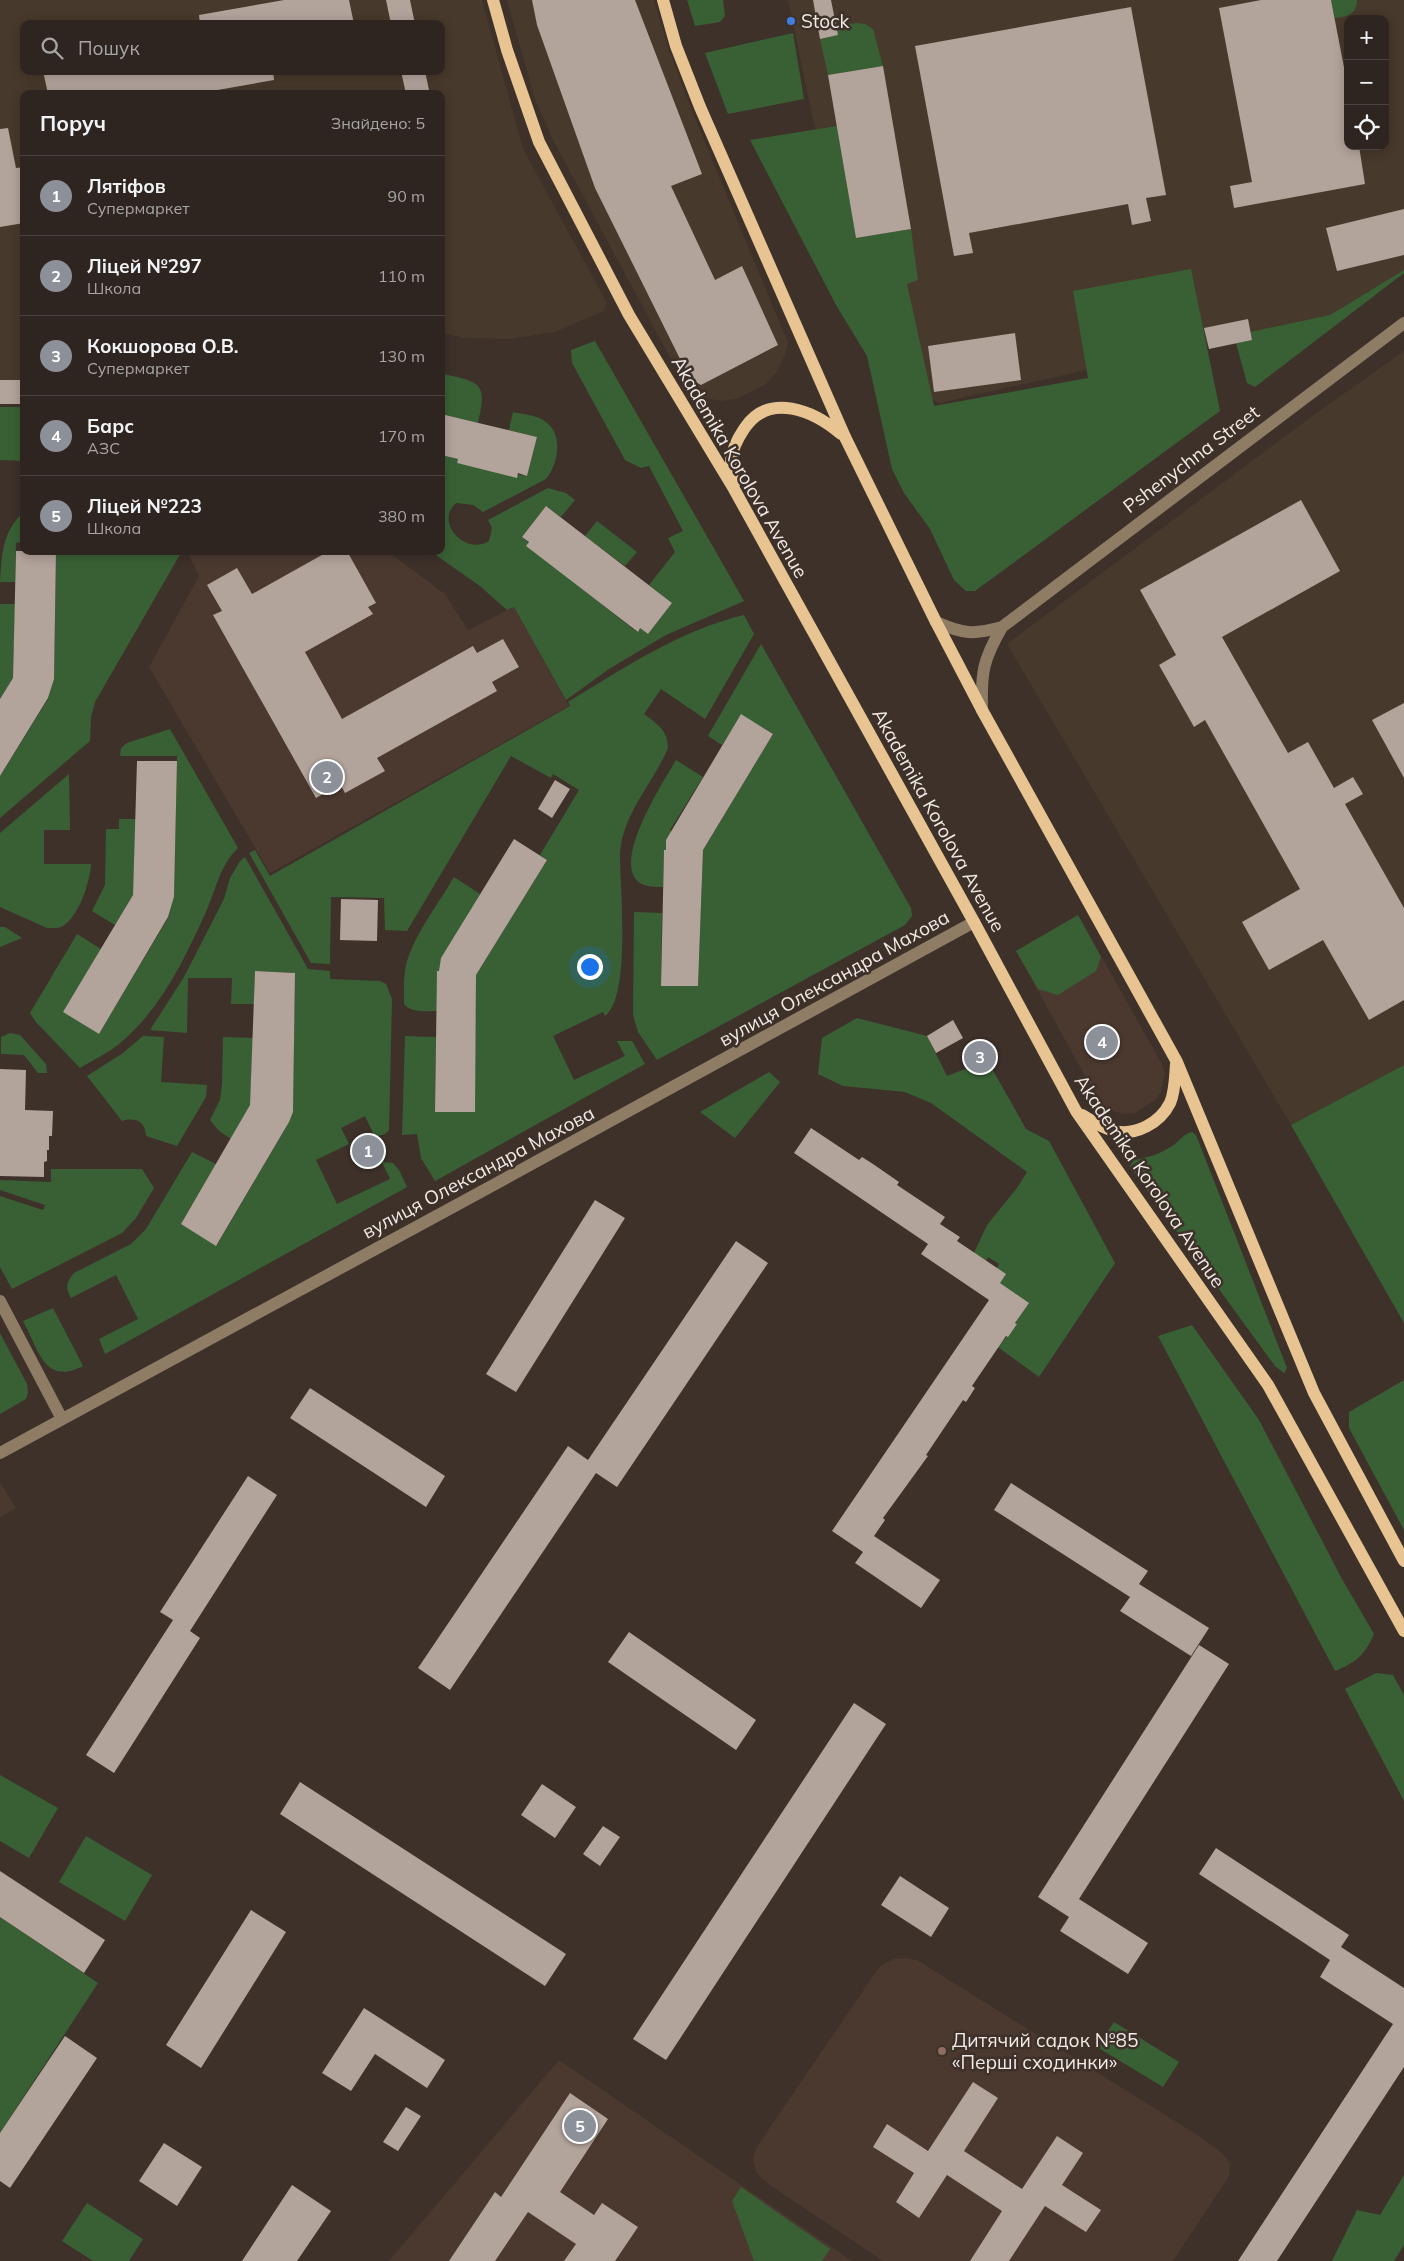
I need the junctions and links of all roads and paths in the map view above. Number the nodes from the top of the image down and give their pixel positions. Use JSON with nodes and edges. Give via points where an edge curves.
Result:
{"nodes":[{"id":1,"x":493,"y":0,"type":"edge"},
{"id":2,"x":663,"y":0,"type":"edge"},
{"id":3,"x":1404,"y":323,"type":"edge"},
{"id":4,"x":845,"y":437,"type":"junction"},
{"id":5,"x":734,"y":489,"type":"junction"},
{"id":6,"x":936,"y":622,"type":"junction"},
{"id":7,"x":1002,"y":627,"type":"junction"},
{"id":8,"x":982,"y":710,"type":"junction"},
{"id":9,"x":974,"y":922,"type":"junction"},
{"id":10,"x":1176,"y":1062,"type":"junction"},
{"id":11,"x":1076,"y":1111,"type":"junction"},
{"id":12,"x":0,"y":1301,"type":"edge"},
{"id":13,"x":62,"y":1419,"type":"junction"},
{"id":14,"x":0,"y":1453,"type":"edge"},
{"id":15,"x":1404,"y":1561,"type":"edge"},
{"id":16,"x":1404,"y":1631,"type":"edge"}],
"edges":[{"from":1,"to":5,"type":"main road","name":"Akademika Korolova Avenue","via":[[539,142],[629,315]]},
{"from":2,"to":4,"type":"main road","via":[[676,46],[700,108]]},
{"from":3,"to":7,"type":"street","name":"Pshenychna Street"},
{"from":4,"to":5,"type":"main road","via":[[824,420],[804,411],[781,407],[767,410],[748,423],[736,441],[731,459]]},
{"from":4,"to":6,"type":"main road"},
{"from":5,"to":9,"type":"main road","name":"Akademika Korolova Avenue"},
{"from":6,"to":7,"type":"street","name":"Pshenychna Street","via":[[956,631],[979,634]]},
{"from":6,"to":8,"type":"main road"},
{"from":7,"to":8,"type":"street","name":"Pshenychna Street","via":[[984,663]]},
{"from":8,"to":10,"type":"main road"},
{"from":9,"to":11,"type":"main road","name":"Akademika Korolova Avenue"},
{"from":9,"to":13,"type":"street","name":"вулиця Олександра Махова"},
{"from":10,"to":11,"type":"main road","via":[[1170,1102],[1160,1117],[1148,1126],[1132,1132],[1114,1132]]},
{"from":10,"to":15,"type":"main road","via":[[1314,1392]]},
{"from":11,"to":16,"type":"main road","name":"Akademika Korolova Avenue","via":[[1268,1385]]},
{"from":12,"to":13,"type":"street"},
{"from":13,"to":14,"type":"street","name":"вулиця Олександра Махова"}]}
